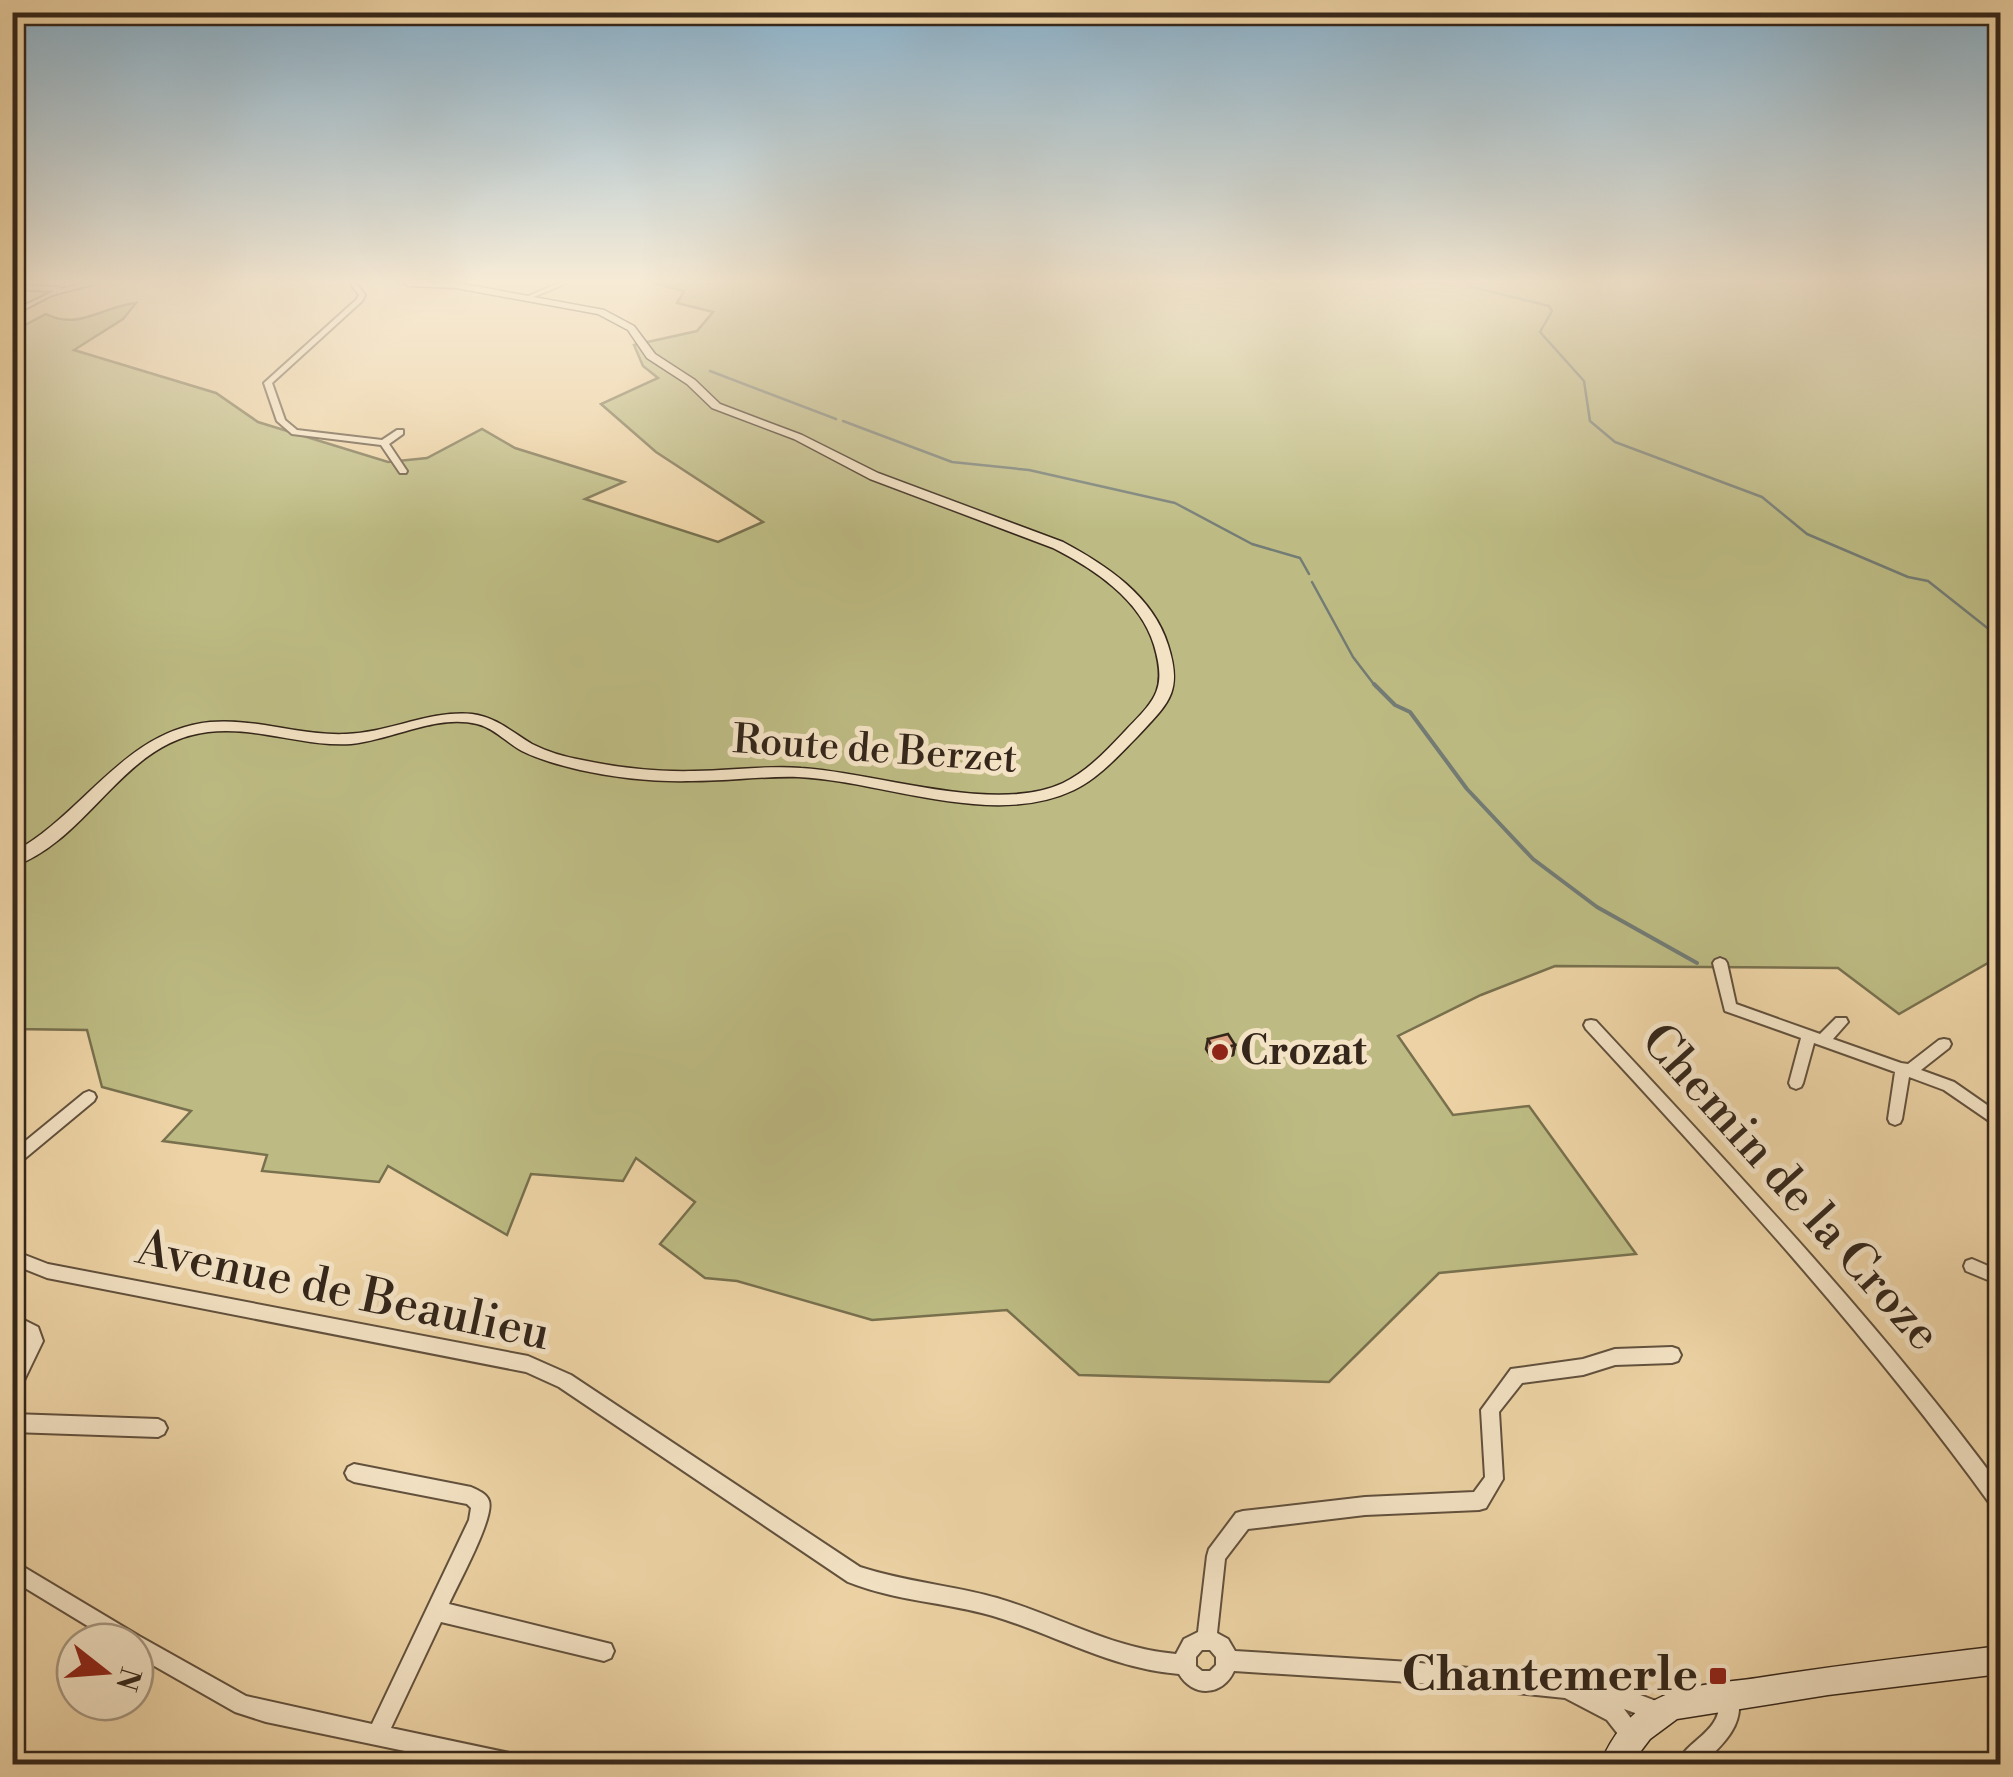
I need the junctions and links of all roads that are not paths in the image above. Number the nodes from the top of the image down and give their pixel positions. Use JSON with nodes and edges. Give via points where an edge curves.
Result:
{"nodes":[{"id":1,"x":287,"y":366,"type":"edge"},
{"id":2,"x":666,"y":366,"type":"edge"},
{"id":3,"x":400,"y":432,"type":"dead end"},
{"id":4,"x":384,"y":443,"type":"junction"},
{"id":5,"x":403,"y":471,"type":"dead end"},
{"id":6,"x":12,"y":861,"type":"edge"},
{"id":7,"x":1720,"y":963,"type":"dead end"},
{"id":8,"x":1842,"y":1022,"type":"dead end"},
{"id":9,"x":1591,"y":1024,"type":"dead end"},
{"id":10,"x":1816,"y":1037,"type":"junction"},
{"id":11,"x":1944,"y":1044,"type":"dead end"},
{"id":12,"x":1907,"y":1069,"type":"junction"},
{"id":13,"x":1796,"y":1083,"type":"dead end"},
{"id":14,"x":88,"y":1097,"type":"dead end"},
{"id":15,"x":1896,"y":1120,"type":"dead end"},
{"id":16,"x":2000,"y":1121,"type":"edge"},
{"id":17,"x":12,"y":1161,"type":"edge"},
{"id":18,"x":13,"y":1257,"type":"edge"},
{"id":19,"x":1972,"y":1266,"type":"dead end"},
{"id":20,"x":2000,"y":1278,"type":"edge"},
{"id":21,"x":12,"y":1321,"type":"edge"},
{"id":22,"x":1672,"y":1356,"type":"dead end"},
{"id":23,"x":12,"y":1387,"type":"edge"},
{"id":24,"x":12,"y":1423,"type":"edge"},
{"id":25,"x":158,"y":1428,"type":"dead end"},
{"id":26,"x":354,"y":1473,"type":"dead end"},
{"id":27,"x":2000,"y":1502,"type":"edge"},
{"id":28,"x":12,"y":1569,"type":"edge"},
{"id":29,"x":437,"y":1611,"type":"junction"},
{"id":30,"x":99,"y":1622,"type":"edge"},
{"id":31,"x":1207,"y":1639,"type":"junction"},
{"id":32,"x":604,"y":1651,"type":"dead end"},
{"id":33,"x":155,"y":1655,"type":"edge"},
{"id":34,"x":2000,"y":1660,"type":"edge"},
{"id":35,"x":1227,"y":1662,"type":"junction"},
{"id":36,"x":1187,"y":1665,"type":"junction"},
{"id":37,"x":1567,"y":1688,"type":"junction"},
{"id":38,"x":1728,"y":1696,"type":"junction"},
{"id":39,"x":1660,"y":1712,"type":"junction"},
{"id":40,"x":376,"y":1736,"type":"junction"},
{"id":41,"x":1632,"y":1736,"type":"junction"},
{"id":42,"x":428,"y":1756,"type":"edge"},
{"id":43,"x":514,"y":1764,"type":"edge"},
{"id":44,"x":1615,"y":1764,"type":"edge"},
{"id":45,"x":1687,"y":1764,"type":"edge"}],
"edges":[{"from":1,"to":4,"type":"street","via":[[268,383],[281,421],[295,432]]},
{"from":2,"to":6,"type":"street","name":"Route de Berzet","via":[[716,406],[1084,560],[1128,593],[1155,626],[1168,682],[1156,709],[1083,781],[1023,797],[778,770],[650,775],[558,759],[481,720],[459,718],[322,740],[242,726],[205,728],[140,750],[56,834]]},
{"from":3,"to":4,"type":"street"},
{"from":4,"to":5,"type":"street"},
{"from":7,"to":10,"type":"street","via":[[1730,1006]]},
{"from":8,"to":10,"type":"street"},
{"from":9,"to":27,"type":"street","name":"Chemin de la Croze","via":[[1823,1274]]},
{"from":10,"to":12,"type":"street"},
{"from":10,"to":13,"type":"street"},
{"from":11,"to":12,"type":"street"},
{"from":12,"to":15,"type":"street"},
{"from":12,"to":16,"type":"street","via":[[1949,1086]]},
{"from":14,"to":17,"type":"street"},
{"from":18,"to":36,"type":"street","name":"Avenue de Beaulieu","via":[[47,1271],[528,1364],[565,1380],[855,1575],[1004,1610],[1088,1646],[1154,1664]]},
{"from":19,"to":20,"type":"street"},
{"from":21,"to":23,"type":"street","via":[[35,1341]]},
{"from":22,"to":31,"type":"street","via":[[1616,1357],[1518,1376],[1490,1410],[1494,1479],[1480,1501],[1242,1520],[1216,1556]]},
{"from":24,"to":25,"type":"street"},
{"from":26,"to":29,"type":"street","via":[[479,1500],[478,1521]]},
{"from":28,"to":30,"type":"street"},
{"from":29,"to":32,"type":"street"},
{"from":29,"to":40,"type":"street"},
{"from":31,"to":35,"type":"street"},
{"from":31,"to":36,"type":"street","via":[[1188,1649]]},
{"from":33,"to":40,"type":"street","via":[[242,1704]]},
{"from":34,"to":38,"type":"street"},
{"from":35,"to":36,"type":"street","via":[[1213,1683],[1195,1678]]},
{"from":35,"to":37,"type":"street"},
{"from":37,"to":39,"type":"street","via":[[1590,1686]]},
{"from":37,"to":41,"type":"street","via":[[1614,1713]]},
{"from":38,"to":39,"type":"street"},
{"from":38,"to":45,"type":"street","via":[[1732,1712],[1724,1728]]},
{"from":39,"to":41,"type":"street"},
{"from":40,"to":42,"type":"street"},
{"from":41,"to":44,"type":"street"},
{"from":42,"to":43,"type":"street"}]}
